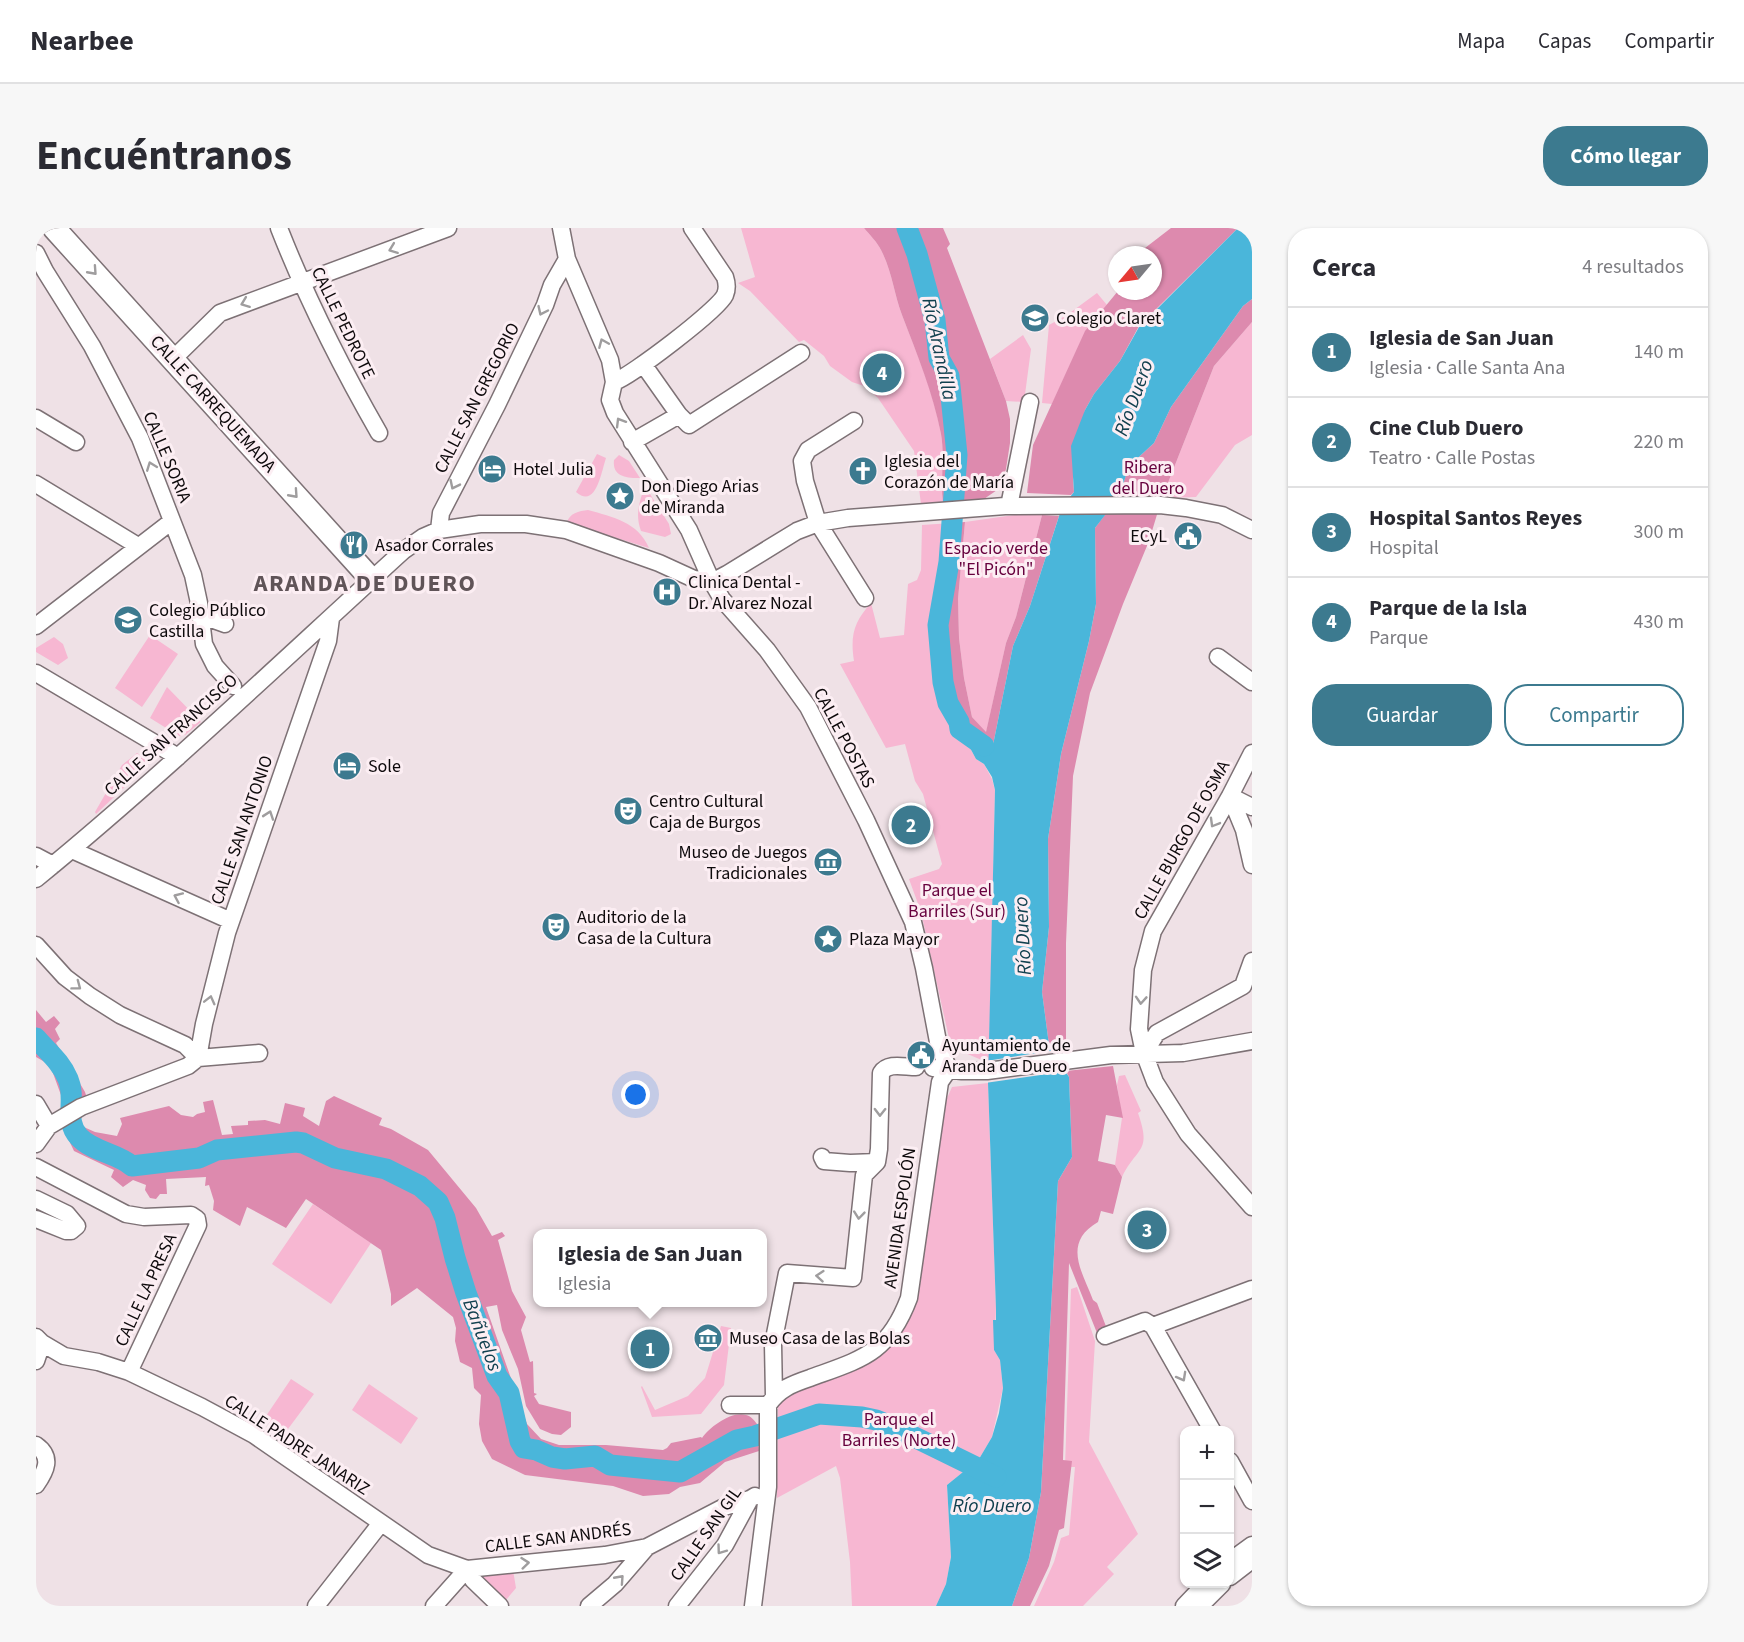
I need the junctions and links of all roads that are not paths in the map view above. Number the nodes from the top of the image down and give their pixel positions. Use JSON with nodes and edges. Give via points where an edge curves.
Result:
{"nodes":[{"id":1,"x":54,"y":228,"type":"edge"},
{"id":2,"x":279,"y":228,"type":"edge"},
{"id":3,"x":448,"y":228,"type":"edge"},
{"id":4,"x":692,"y":228,"type":"edge"},
{"id":5,"x":566,"y":231,"type":"edge"},
{"id":6,"x":36,"y":253,"type":"edge"},
{"id":7,"x":567,"y":259,"type":"junction"},
{"id":8,"x":300,"y":283,"type":"junction"},
{"id":9,"x":578,"y":283,"type":"junction"},
{"id":10,"x":552,"y":285,"type":"junction"},
{"id":11,"x":801,"y":352,"type":"dead end"},
{"id":12,"x":172,"y":359,"type":"junction"},
{"id":13,"x":643,"y":364,"type":"junction"},
{"id":14,"x":614,"y":382,"type":"junction"},
{"id":15,"x":1030,"y":402,"type":"dead end"},
{"id":16,"x":679,"y":415,"type":"junction"},
{"id":17,"x":36,"y":418,"type":"edge"},
{"id":18,"x":854,"y":421,"type":"dead end"},
{"id":19,"x":379,"y":433,"type":"dead end"},
{"id":20,"x":76,"y":442,"type":"dead end"},
{"id":21,"x":632,"y":442,"type":"junction"},
{"id":22,"x":36,"y":484,"type":"edge"},
{"id":23,"x":1009,"y":506,"type":"junction"},
{"id":24,"x":172,"y":521,"type":"junction"},
{"id":25,"x":818,"y":523,"type":"junction"},
{"id":26,"x":439,"y":530,"type":"junction"},
{"id":27,"x":1252,"y":530,"type":"edge"},
{"id":28,"x":138,"y":546,"type":"junction"},
{"id":29,"x":372,"y":580,"type":"junction"},
{"id":30,"x":712,"y":582,"type":"junction"},
{"id":31,"x":865,"y":598,"type":"dead end"},
{"id":32,"x":200,"y":615,"type":"junction"},
{"id":33,"x":331,"y":618,"type":"junction"},
{"id":34,"x":225,"y":624,"type":"dead end"},
{"id":35,"x":36,"y":626,"type":"edge"},
{"id":36,"x":1218,"y":657,"type":"dead end"},
{"id":37,"x":36,"y":674,"type":"edge"},
{"id":38,"x":1252,"y":682,"type":"edge"},
{"id":39,"x":232,"y":686,"type":"dead end"},
{"id":40,"x":1252,"y":753,"type":"edge"},
{"id":41,"x":178,"y":757,"type":"junction"},
{"id":42,"x":1230,"y":796,"type":"junction"},
{"id":43,"x":1252,"y":807,"type":"edge"},
{"id":44,"x":72,"y":850,"type":"junction"},
{"id":45,"x":36,"y":856,"type":"edge"},
{"id":46,"x":53,"y":865,"type":"junction"},
{"id":47,"x":1252,"y":865,"type":"edge"},
{"id":48,"x":36,"y":879,"type":"edge"},
{"id":49,"x":231,"y":921,"type":"junction"},
{"id":50,"x":36,"y":945,"type":"edge"},
{"id":51,"x":1251,"y":961,"type":"edge"},
{"id":52,"x":1252,"y":1041,"type":"edge"},
{"id":53,"x":259,"y":1053,"type":"dead end"},
{"id":54,"x":1144,"y":1053,"type":"junction"},
{"id":55,"x":198,"y":1058,"type":"junction"},
{"id":56,"x":937,"y":1068,"type":"junction"},
{"id":57,"x":36,"y":1104,"type":"edge"},
{"id":58,"x":49,"y":1126,"type":"junction"},
{"id":59,"x":36,"y":1144,"type":"edge"},
{"id":60,"x":822,"y":1157,"type":"dead end"},
{"id":61,"x":877,"y":1162,"type":"junction"},
{"id":62,"x":36,"y":1167,"type":"edge"},
{"id":63,"x":36,"y":1199,"type":"edge"},
{"id":64,"x":1250,"y":1202,"type":"edge"},
{"id":65,"x":36,"y":1219,"type":"edge"},
{"id":66,"x":1252,"y":1289,"type":"edge"},
{"id":67,"x":1153,"y":1326,"type":"junction"},
{"id":68,"x":1105,"y":1336,"type":"dead end"},
{"id":69,"x":39,"y":1340,"type":"edge"},
{"id":70,"x":36,"y":1361,"type":"edge"},
{"id":71,"x":129,"y":1372,"type":"junction"},
{"id":72,"x":730,"y":1405,"type":"dead end"},
{"id":73,"x":770,"y":1406,"type":"junction"},
{"id":74,"x":1209,"y":1426,"type":"edge"},
{"id":75,"x":36,"y":1445,"type":"edge"},
{"id":76,"x":1234,"y":1468,"type":"edge"},
{"id":77,"x":36,"y":1485,"type":"edge"},
{"id":78,"x":768,"y":1487,"type":"junction"},
{"id":79,"x":750,"y":1499,"type":"junction"},
{"id":80,"x":1252,"y":1501,"type":"edge"},
{"id":81,"x":381,"y":1523,"type":"junction"},
{"id":82,"x":1252,"y":1545,"type":"edge"},
{"id":83,"x":647,"y":1547,"type":"junction"},
{"id":84,"x":1234,"y":1558,"type":"edge"},
{"id":85,"x":1252,"y":1560,"type":"edge"},
{"id":86,"x":467,"y":1569,"type":"junction"},
{"id":87,"x":1234,"y":1574,"type":"edge"},
{"id":88,"x":1201,"y":1588,"type":"edge"},
{"id":89,"x":1218,"y":1588,"type":"edge"},
{"id":90,"x":316,"y":1606,"type":"edge"},
{"id":91,"x":434,"y":1606,"type":"edge"},
{"id":92,"x":501,"y":1606,"type":"edge"},
{"id":93,"x":589,"y":1606,"type":"edge"},
{"id":94,"x":677,"y":1606,"type":"edge"},
{"id":95,"x":753,"y":1606,"type":"edge"},
{"id":96,"x":1184,"y":1606,"type":"edge"},
{"id":97,"x":1200,"y":1606,"type":"edge"}],
"edges":[{"from":1,"to":12,"type":"main road","name":"CALLE CARREQUEMADA","one_way":true},
{"from":2,"to":8,"type":"street","name":"CALLE PEDROTE"},
{"from":3,"to":8,"type":"street","one_way":true},
{"from":4,"to":13,"type":"street","via":[[724,277],[725,294],[718,304]]},
{"from":5,"to":7,"type":"street"},
{"from":24,"to":6,"type":"street","name":"CALLE SORIA","one_way":true,"via":[[140,438],[92,346]]},
{"from":7,"to":9,"type":"street"},
{"from":7,"to":10,"type":"street","name":"CALLE SAN GREGORIO"},
{"from":8,"to":12,"type":"street","one_way":true,"via":[[220,313]]},
{"from":8,"to":19,"type":"street","name":"CALLE PEDROTE","via":[[335,357]]},
{"from":9,"to":10,"type":"street"},
{"from":14,"to":9,"type":"street","one_way":true,"via":[[610,360]]},
{"from":10,"to":26,"type":"street","name":"CALLE SAN GREGORIO","one_way":true,"via":[[497,405],[441,513]]},
{"from":11,"to":16,"type":"street","via":[[692,423],[687,424]]},
{"from":12,"to":29,"type":"main road","name":"CALLE CARREQUEMADA","one_way":true},
{"from":13,"to":14,"type":"street"},
{"from":13,"to":16,"type":"street"},
{"from":21,"to":14,"type":"street","name":"CALLE POSTAS","one_way":true,"via":[[610,399]]},
{"from":15,"to":23,"type":"street"},
{"from":16,"to":21,"type":"street"},
{"from":17,"to":20,"type":"street"},
{"from":18,"to":25,"type":"street","via":[[804,455],[802,469]]},
{"from":21,"to":30,"type":"street","name":"CALLE POSTAS","via":[[689,530]]},
{"from":22,"to":28,"type":"street"},
{"from":23,"to":25,"type":"street"},
{"from":23,"to":27,"type":"street","via":[[1160,505],[1222,515]]},
{"from":24,"to":28,"type":"street"},
{"from":24,"to":32,"type":"street","name":"CALLE SORIA","via":[[193,575]]},
{"from":25,"to":30,"type":"street","via":[[797,531]]},
{"from":25,"to":31,"type":"street"},
{"from":26,"to":29,"type":"street","name":"CALLE SAN FRANCISCO","via":[[403,551]]},
{"from":26,"to":30,"type":"street","via":[[480,524],[566,530],[694,579]]},
{"from":28,"to":35,"type":"street"},
{"from":29,"to":33,"type":"street","name":"CALLE SAN FRANCISCO"},
{"from":30,"to":56,"type":"street","name":"CALLE POSTAS","via":[[808,707],[866,820],[913,922],[939,1047]]},
{"from":32,"to":34,"type":"street"},
{"from":32,"to":39,"type":"street","name":"CALLE SORIA","via":[[204,644],[215,666]]},
{"from":33,"to":41,"type":"street","name":"CALLE SAN FRANCISCO"},
{"from":49,"to":33,"type":"street","name":"CALLE SAN ANTONIO","one_way":true,"via":[[328,641]]},
{"from":36,"to":38,"type":"street"},
{"from":37,"to":41,"type":"street"},
{"from":40,"to":42,"type":"street","name":"CALLE BURGO DE OSMA"},
{"from":41,"to":44,"type":"street","name":"CALLE SAN FRANCISCO"},
{"from":42,"to":43,"type":"street"},
{"from":42,"to":47,"type":"street","via":[[1244,830]]},
{"from":42,"to":54,"type":"street","name":"CALLE BURGO DE OSMA","one_way":true,"via":[[1153,931],[1143,970],[1139,1029]]},
{"from":44,"to":46,"type":"street","name":"CALLE SAN FRANCISCO"},
{"from":49,"to":44,"type":"street","one_way":true},
{"from":45,"to":46,"type":"street"},
{"from":46,"to":48,"type":"street","name":"CALLE SAN FRANCISCO"},
{"from":55,"to":49,"type":"street","name":"CALLE SAN ANTONIO","one_way":true},
{"from":50,"to":55,"type":"street","one_way":true,"via":[[65,977],[90,996],[120,1015],[186,1045]]},
{"from":51,"to":54,"type":"street","via":[[1243,986],[1156,1033]]},
{"from":52,"to":54,"type":"street","via":[[1183,1053]]},
{"from":53,"to":55,"type":"street"},
{"from":54,"to":56,"type":"street","via":[[987,1071]]},
{"from":54,"to":64,"type":"street","name":"CALLE BURGO DE OSMA","via":[[1155,1082],[1188,1134]]},
{"from":55,"to":58,"type":"street","via":[[188,1066],[81,1107]]},
{"from":56,"to":61,"type":"street","one_way":true,"via":[[889,1066],[881,1073]]},
{"from":56,"to":73,"type":"street","name":"AVENIDA ESPOLÓN","via":[[939,1082],[909,1298],[901,1318],[871,1353],[781,1389]]},
{"from":57,"to":58,"type":"street"},
{"from":58,"to":59,"type":"street"},
{"from":60,"to":61,"type":"street","via":[[824,1161]]},
{"from":61,"to":73,"type":"street","one_way":true,"via":[[864,1175],[853,1278],[787,1273],[773,1344]]},
{"from":62,"to":71,"type":"street","name":"CALLE LA PRESA","via":[[126,1214],[192,1215],[197,1219],[198,1225]]},
{"from":63,"to":65,"type":"street","via":[[67,1214],[77,1226],[66,1231]]},
{"from":66,"to":67,"type":"street"},
{"from":67,"to":68,"type":"street","via":[[1145,1321]]},
{"from":67,"to":74,"type":"street","one_way":true},
{"from":69,"to":70,"type":"street"},
{"from":69,"to":71,"type":"street","name":"CALLE PADRE JANARIZ","via":[[64,1356]]},
{"from":71,"to":81,"type":"street","name":"CALLE PADRE JANARIZ","via":[[254,1435]]},
{"from":72,"to":73,"type":"street"},
{"from":73,"to":78,"type":"street"},
{"from":75,"to":77,"type":"street","via":[[46,1457],[47,1468]]},
{"from":76,"to":80,"type":"street"},
{"from":78,"to":79,"type":"street","name":"CALLE SAN GIL"},
{"from":78,"to":95,"type":"street"},
{"from":79,"to":83,"type":"street","name":"CALLE SAN ANDRÉS"},
{"from":79,"to":94,"type":"street","name":"CALLE SAN GIL","one_way":true,"via":[[725,1545]]},
{"from":81,"to":86,"type":"street","name":"CALLE PADRE JANARIZ","via":[[428,1555]]},
{"from":81,"to":90,"type":"street"},
{"from":82,"to":84,"type":"street"},
{"from":86,"to":83,"type":"street","name":"CALLE SAN ANDRÉS","one_way":true},
{"from":93,"to":83,"type":"street","one_way":true,"via":[[615,1584]]},
{"from":85,"to":87,"type":"street"},
{"from":86,"to":91,"type":"street"},
{"from":86,"to":92,"type":"street","via":[[473,1580]]},
{"from":88,"to":96,"type":"street"},
{"from":89,"to":97,"type":"street"}]}
